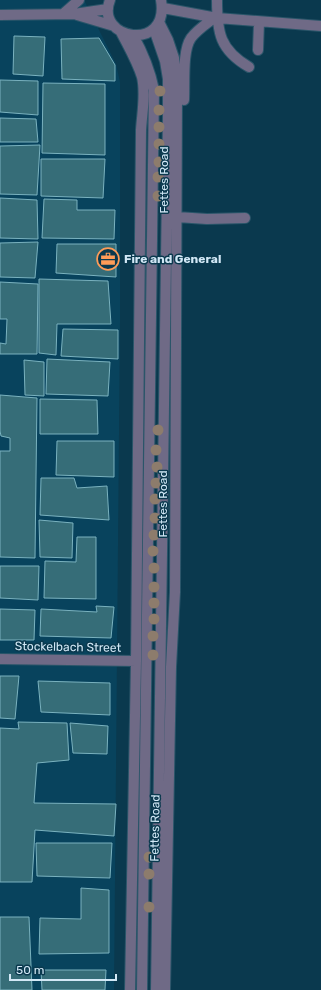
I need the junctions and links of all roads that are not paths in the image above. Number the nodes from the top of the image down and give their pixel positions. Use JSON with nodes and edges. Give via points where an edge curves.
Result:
{"nodes":[{"id":1,"x":79,"y":0,"type":"edge"},
{"id":2,"x":217,"y":0,"type":"edge"},
{"id":3,"x":108,"y":3,"type":"edge"},
{"id":4,"x":162,"y":4,"type":"edge"},
{"id":5,"x":63,"y":14,"type":"junction"},
{"id":6,"x":74,"y":14,"type":"junction"},
{"id":7,"x":0,"y":15,"type":"edge"},
{"id":8,"x":216,"y":18,"type":"junction"},
{"id":9,"x":259,"y":22,"type":"junction"},
{"id":10,"x":156,"y":26,"type":"junction"},
{"id":11,"x":321,"y":26,"type":"edge"},
{"id":12,"x":117,"y":29,"type":"junction"},
{"id":13,"x":133,"y":36,"type":"junction"},
{"id":14,"x":258,"y":50,"type":"dead end"},
{"id":15,"x":250,"y":67,"type":"dead end"},
{"id":16,"x":177,"y":127,"type":"junction"},
{"id":17,"x":177,"y":217,"type":"junction"},
{"id":18,"x":245,"y":218,"type":"dead end"},
{"id":19,"x":0,"y":659,"type":"edge"},
{"id":20,"x":136,"y":661,"type":"junction"},
{"id":21,"x":130,"y":990,"type":"edge"},
{"id":22,"x":142,"y":990,"type":"edge"},
{"id":23,"x":156,"y":990,"type":"edge"},
{"id":24,"x":166,"y":990,"type":"edge"}],
"edges":[{"from":1,"to":5,"type":"street"},
{"from":2,"to":8,"type":"street"},
{"from":3,"to":6,"type":"street"},
{"from":3,"to":12,"type":"street","name":"Fettes Road","via":[[110,18]]},
{"from":4,"to":8,"type":"street"},
{"from":4,"to":10,"type":"street","via":[[162,15]]},
{"from":5,"to":6,"type":"street"},
{"from":5,"to":7,"type":"street"},
{"from":6,"to":12,"type":"street"},
{"from":8,"to":9,"type":"street"},
{"from":8,"to":15,"type":"street","via":[[226,47],[236,58]]},
{"from":8,"to":16,"type":"street","via":[[193,35],[186,48],[183,112]]},
{"from":9,"to":11,"type":"street"},
{"from":9,"to":14,"type":"street"},
{"from":10,"to":13,"type":"street","via":[[146,34]]},
{"from":10,"to":16,"type":"street","name":"Fettes Road","via":[[168,40],[174,58]]},
{"from":10,"to":23,"type":"street","via":[[168,79]]},
{"from":12,"to":13,"type":"street"},
{"from":12,"to":20,"type":"street","name":"Fettes Road","via":[[138,67],[144,93],[141,130]]},
{"from":13,"to":22,"type":"street","via":[[146,60],[154,90]]},
{"from":16,"to":17,"type":"street","name":"Fettes Road"},
{"from":17,"to":18,"type":"street"},
{"from":17,"to":24,"type":"street","name":"Fettes Road","via":[[175,592],[171,667]]},
{"from":19,"to":20,"type":"street","name":"Stockelbach Street"},
{"from":20,"to":21,"type":"street","name":"Fettes Road"}]}
